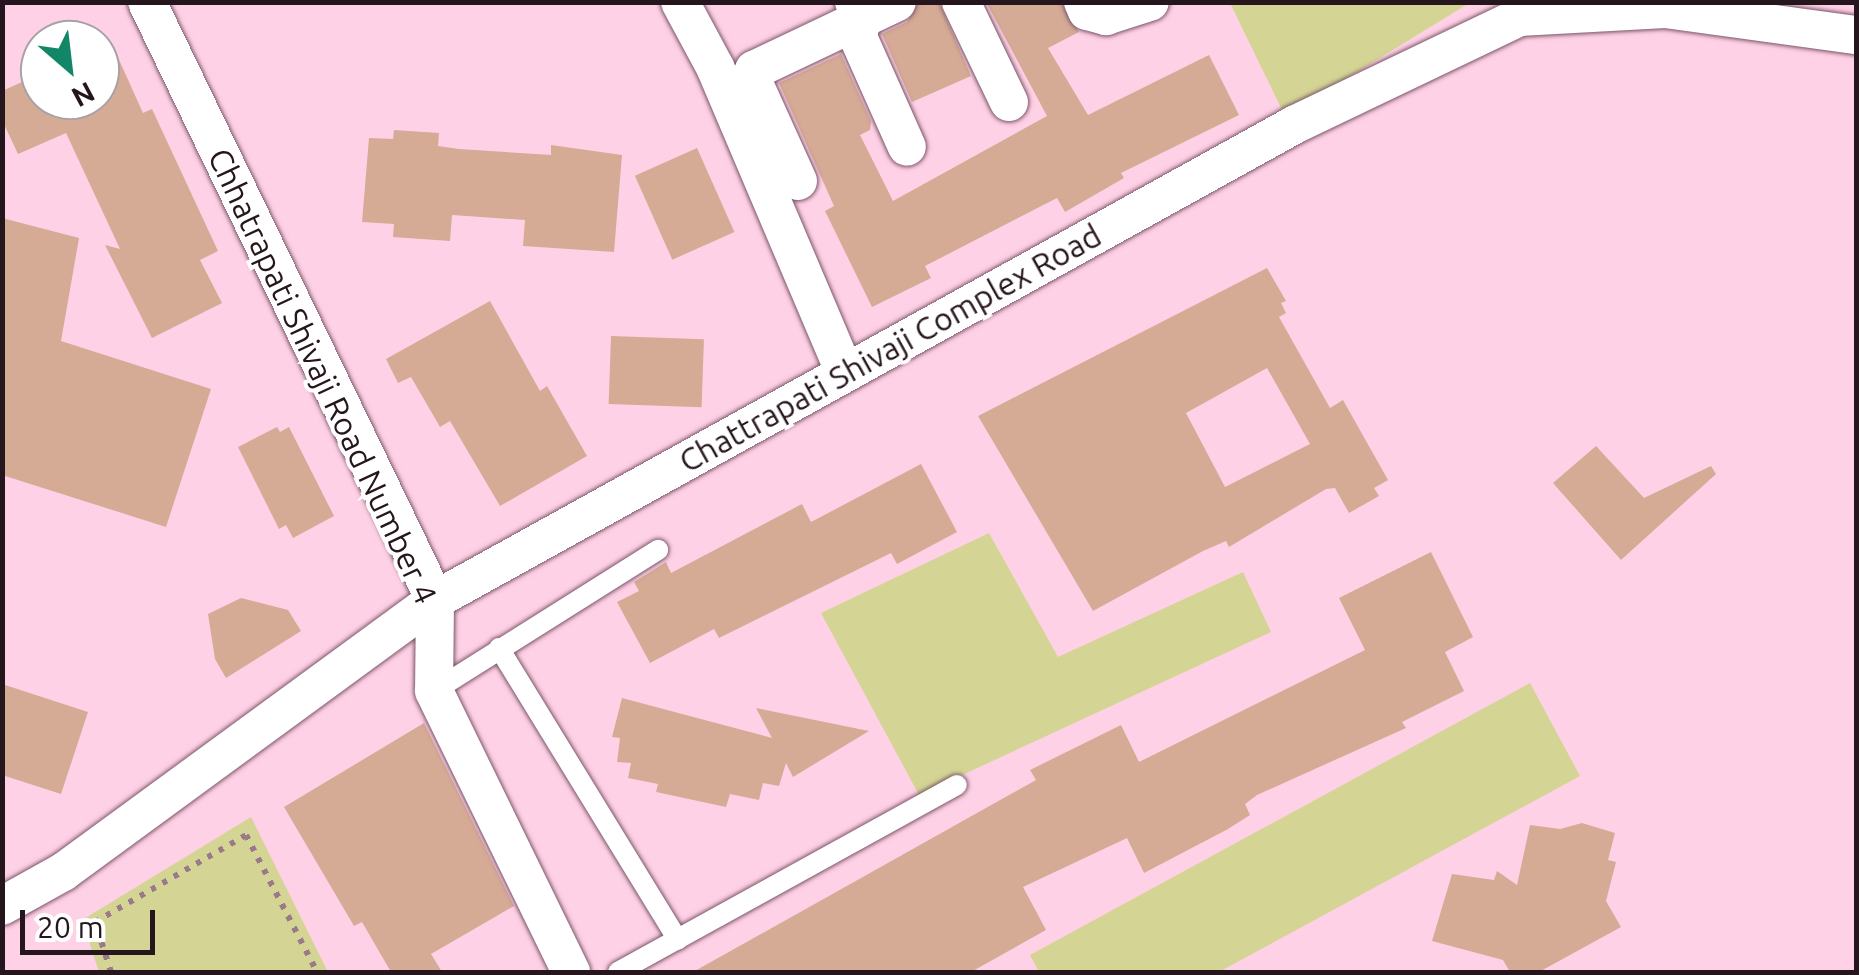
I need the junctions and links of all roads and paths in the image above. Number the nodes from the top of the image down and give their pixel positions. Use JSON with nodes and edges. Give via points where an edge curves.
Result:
{"nodes":[{"id":1,"x":147,"y":2,"type":"edge"},
{"id":2,"x":680,"y":2,"type":"edge"},
{"id":3,"x":896,"y":2,"type":"edge"},
{"id":4,"x":961,"y":2,"type":"edge"},
{"id":5,"x":1082,"y":2,"type":"edge"},
{"id":6,"x":1150,"y":2,"type":"edge"},
{"id":7,"x":1515,"y":10,"type":"edge"},
{"id":8,"x":849,"y":16,"type":"edge"},
{"id":9,"x":1856,"y":35,"type":"edge"},
{"id":10,"x":788,"y":49,"type":"junction"},
{"id":11,"x":714,"y":67,"type":"junction"},
{"id":12,"x":1009,"y":102,"type":"dead end"},
{"id":13,"x":906,"y":147,"type":"dead end"},
{"id":14,"x":798,"y":181,"type":"dead end"},
{"id":15,"x":845,"y":373,"type":"junction"},
{"id":16,"x":658,"y":550,"type":"dead end"},
{"id":17,"x":435,"y":600,"type":"junction"},
{"id":18,"x":499,"y":648,"type":"junction"},
{"id":19,"x":434,"y":691,"type":"junction"},
{"id":20,"x":957,"y":785,"type":"dead end"},
{"id":21,"x":5,"y":901,"type":"edge"},
{"id":22,"x":678,"y":940,"type":"junction"},
{"id":23,"x":111,"y":972,"type":"edge"},
{"id":24,"x":317,"y":972,"type":"edge"},
{"id":25,"x":570,"y":972,"type":"edge"},
{"id":26,"x":618,"y":972,"type":"edge"}],
"edges":[{"from":1,"to":17,"type":"street","name":"Chhatrapati Shivaji Road Number 4"},
{"from":2,"to":11,"type":"street"},
{"from":3,"to":8,"type":"street"},
{"from":4,"to":12,"type":"street"},
{"from":5,"to":6,"type":"street","via":[[1087,11],[1106,16]]},
{"from":7,"to":9,"type":"street","name":"Chattrapati Shivaji Complex Road","via":[[1664,9]]},
{"from":7,"to":15,"type":"street","name":"Chattrapati Shivaji Complex Road"},
{"from":8,"to":10,"type":"street"},
{"from":8,"to":13,"type":"street"},
{"from":10,"to":11,"type":"street"},
{"from":10,"to":14,"type":"street","via":[[751,78]]},
{"from":11,"to":15,"type":"street"},
{"from":15,"to":17,"type":"street","name":"Chattrapati Shivaji Complex Road"},
{"from":16,"to":18,"type":"lane"},
{"from":17,"to":19,"type":"street","name":"Chhatrapati Shivaji Road Number 4"},
{"from":17,"to":21,"type":"street","name":"Chattrapati Shivaji Complex Road","via":[[62,872]]},
{"from":18,"to":19,"type":"lane"},
{"from":18,"to":22,"type":"lane"},
{"from":19,"to":25,"type":"street","name":"Chhatrapati Shivaji Road Number 4"},
{"from":20,"to":22,"type":"lane"},
{"from":22,"to":26,"type":"lane"},
{"from":23,"to":24,"type":"path","via":[[95,922],[246,835]]}]}
